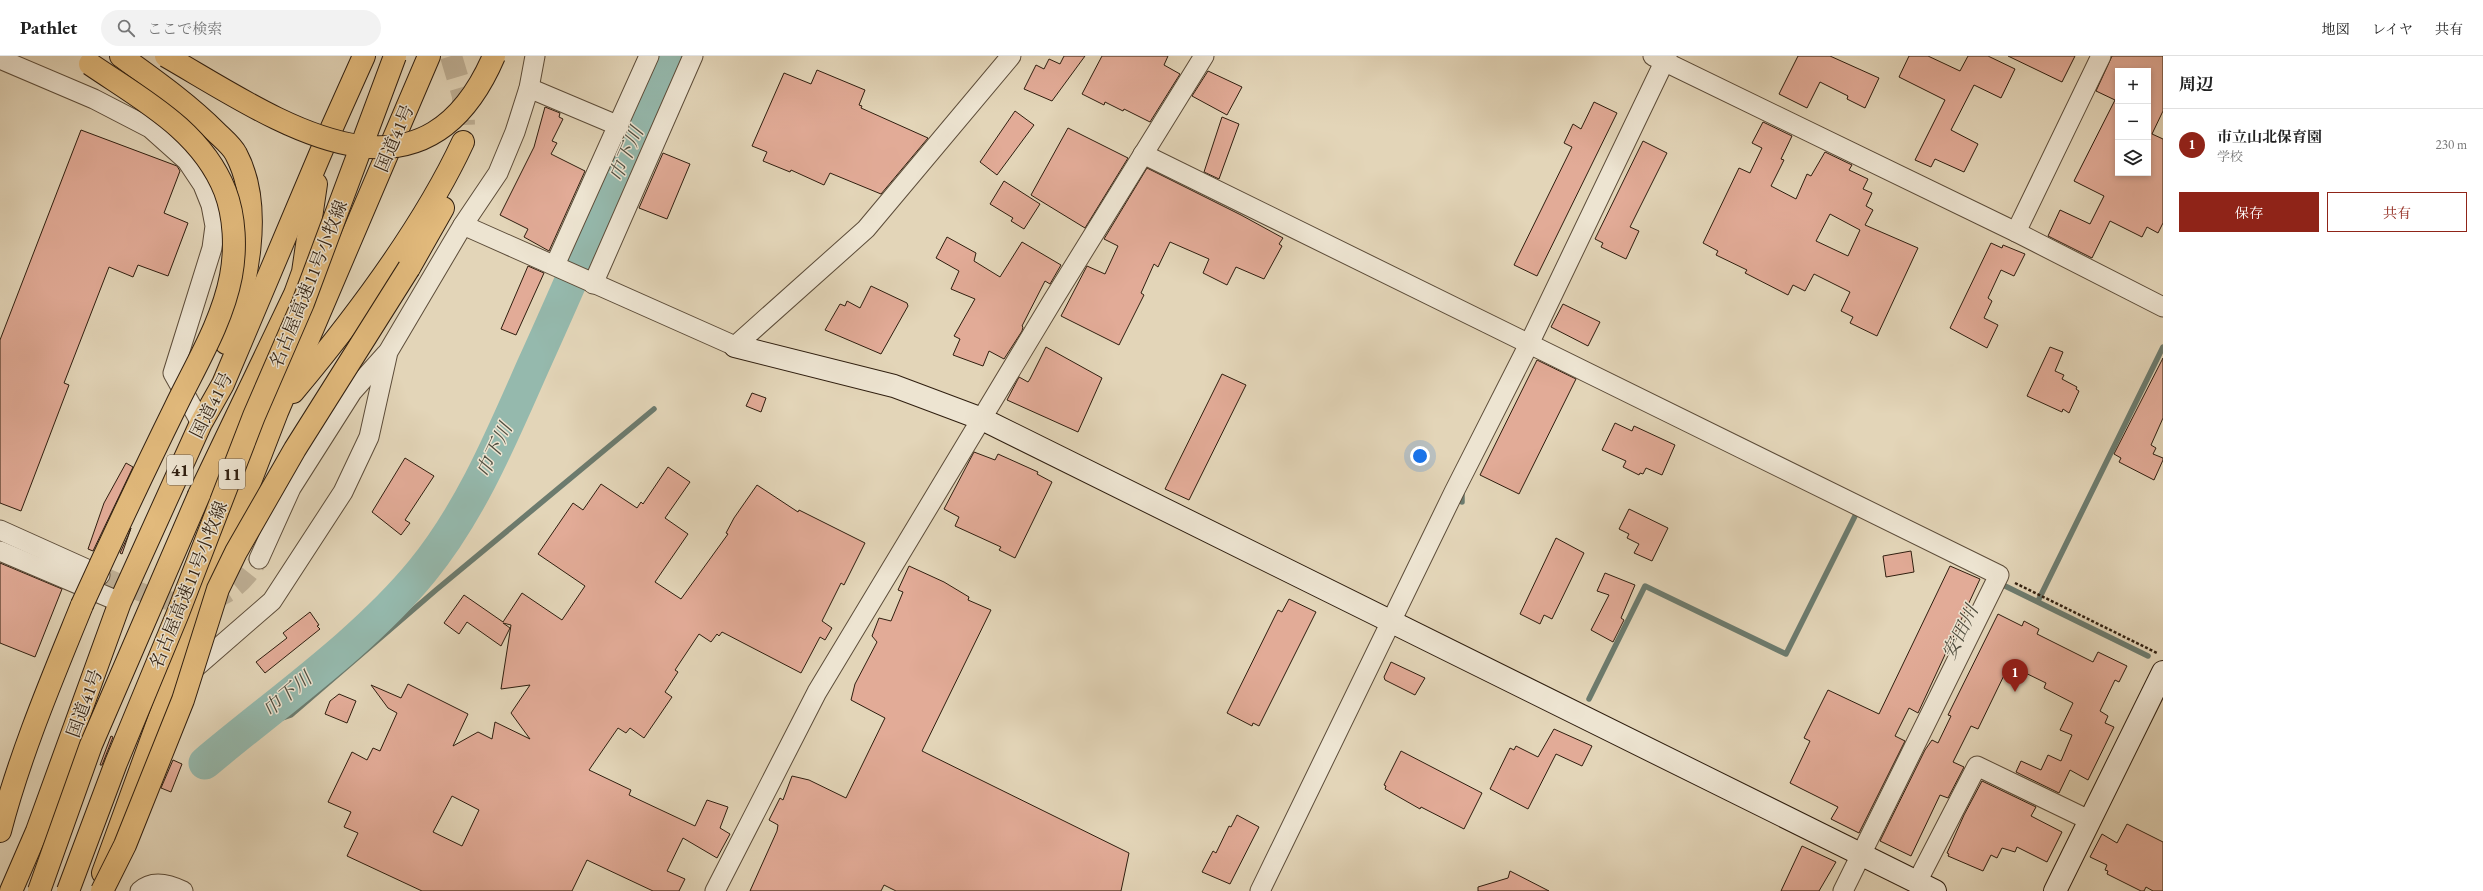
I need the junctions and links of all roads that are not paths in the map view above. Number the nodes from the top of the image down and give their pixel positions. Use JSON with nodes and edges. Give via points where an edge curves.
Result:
{"nodes":[{"id":1,"x":121,"y":56,"type":"edge"},
{"id":2,"x":166,"y":56,"type":"edge"},
{"id":3,"x":364,"y":56,"type":"edge"},
{"id":4,"x":395,"y":56,"type":"edge"},
{"id":5,"x":429,"y":56,"type":"edge"},
{"id":6,"x":494,"y":56,"type":"edge"},
{"id":7,"x":535,"y":56,"type":"edge"},
{"id":8,"x":649,"y":56,"type":"edge"},
{"id":9,"x":694,"y":56,"type":"edge"},
{"id":10,"x":1011,"y":56,"type":"edge"},
{"id":11,"x":1204,"y":56,"type":"edge"},
{"id":12,"x":2101,"y":56,"type":"edge"},
{"id":13,"x":1661,"y":58,"type":"edge"},
{"id":14,"x":0,"y":59,"type":"edge"},
{"id":15,"x":88,"y":60,"type":"edge"},
{"id":16,"x":529,"y":88,"type":"junction"},
{"id":17,"x":618,"y":126,"type":"junction"},
{"id":18,"x":321,"y":152,"type":"junction"},
{"id":19,"x":1144,"y":154,"type":"junction"},
{"id":20,"x":463,"y":225,"type":"junction"},
{"id":21,"x":2016,"y":232,"type":"junction"},
{"id":22,"x":555,"y":265,"type":"junction"},
{"id":23,"x":592,"y":284,"type":"junction"},
{"id":24,"x":2163,"y":307,"type":"edge"},
{"id":25,"x":1529,"y":344,"type":"junction"},
{"id":26,"x":735,"y":346,"type":"junction"},
{"id":27,"x":388,"y":352,"type":"junction"},
{"id":28,"x":223,"y":384,"type":"junction"},
{"id":29,"x":277,"y":412,"type":"junction"},
{"id":30,"x":982,"y":419,"type":"junction"},
{"id":31,"x":201,"y":423,"type":"junction"},
{"id":32,"x":0,"y":530,"type":"edge"},
{"id":33,"x":0,"y":551,"type":"edge"},
{"id":34,"x":259,"y":559,"type":"tunnel mouth"},
{"id":35,"x":100,"y":575,"type":"tunnel mouth"},
{"id":36,"x":120,"y":602,"type":"junction"},
{"id":37,"x":1391,"y":623,"type":"junction"},
{"id":38,"x":2163,"y":672,"type":"edge"},
{"id":39,"x":170,"y":689,"type":"junction"},
{"id":40,"x":2089,"y":820,"type":"junction"},
{"id":41,"x":0,"y":831,"type":"edge"},
{"id":42,"x":1861,"y":855,"type":"junction"},
{"id":43,"x":1926,"y":887,"type":"edge"},
{"id":44,"x":11,"y":891,"type":"edge"},
{"id":45,"x":39,"y":891,"type":"edge"},
{"id":46,"x":68,"y":891,"type":"edge"},
{"id":47,"x":96,"y":891,"type":"edge"},
{"id":48,"x":102,"y":891,"type":"edge"},
{"id":49,"x":140,"y":891,"type":"edge"},
{"id":50,"x":184,"y":891,"type":"edge"},
{"id":51,"x":715,"y":891,"type":"edge"},
{"id":52,"x":1260,"y":891,"type":"edge"},
{"id":53,"x":1843,"y":891,"type":"edge"},
{"id":54,"x":2054,"y":891,"type":"edge"}],
"edges":[{"from":1,"to":28,"type":"highway","via":[[195,110],[236,154],[247,184],[251,218],[250,241],[234,321],[217,369]]},
{"from":2,"to":6,"type":"highway","bridge":true,"via":[[284,122],[330,141],[365,147],[392,147],[420,140],[458,115],[474,96]]},
{"from":3,"to":18,"type":"highway","name":"国道41号","number":"41"},
{"from":4,"to":46,"type":"highway","name":"名古屋高速11号小牧線","number":"11","bridge":true,"via":[[303,303],[254,416]]},
{"from":5,"to":29,"type":"highway","name":"国道41号"},
{"from":7,"to":16,"type":"street"},
{"from":8,"to":17,"type":"street"},
{"from":9,"to":23,"type":"street"},
{"from":10,"to":26,"type":"street","via":[[866,229]]},
{"from":11,"to":19,"type":"street"},
{"from":12,"to":21,"type":"street"},
{"from":13,"to":21,"type":"street"},
{"from":13,"to":25,"type":"street"},
{"from":14,"to":31,"type":"street","via":[[94,99],[150,128],[187,161],[203,185],[211,205],[215,226],[212,248],[173,373]]},
{"from":15,"to":41,"type":"highway","bridge":true,"via":[[170,118],[193,140],[224,190],[231,209],[234,251],[231,276],[214,329],[82,605],[8,798]]},
{"from":16,"to":17,"type":"street"},
{"from":16,"to":20,"type":"street","via":[[516,132],[498,173]]},
{"from":17,"to":22,"type":"street"},
{"from":18,"to":28,"type":"highway","name":"国道41号","number":"41"},
{"from":18,"to":45,"type":"highway","number":"11","bridge":true,"via":[[303,272],[295,294],[199,495],[91,745]]},
{"from":19,"to":25,"type":"street"},
{"from":19,"to":30,"type":"street"},
{"from":20,"to":22,"type":"street"},
{"from":20,"to":27,"type":"street"},
{"from":21,"to":24,"type":"street"},
{"from":22,"to":23,"type":"street"},
{"from":23,"to":26,"type":"street"},
{"from":25,"to":37,"type":"street"},
{"from":25,"to":42,"type":"street","via":[[1999,575]]},
{"from":26,"to":30,"type":"street","via":[[894,386]]},
{"from":27,"to":34,"type":"street","via":[[352,392],[291,488]]},
{"from":27,"to":39,"type":"street","via":[[369,437],[335,505],[272,601]]},
{"from":28,"to":31,"type":"highway","name":"国道41号","number":"41"},
{"from":29,"to":39,"type":"highway","name":"国道41号"},
{"from":29,"to":48,"type":"highway","bridge":true,"via":[[331,346],[420,221],[446,178],[464,134],[457,174],[444,206],[409,268],[295,448],[218,589],[183,700],[125,845]]},
{"from":30,"to":37,"type":"street"},
{"from":30,"to":51,"type":"street","via":[[817,692]]},
{"from":31,"to":36,"type":"highway","name":"国道41号","number":"41"},
{"from":32,"to":35,"type":"street"},
{"from":33,"to":36,"type":"street"},
{"from":36,"to":44,"type":"highway","name":"国道41号","number":"41","via":[[37,831]]},
{"from":37,"to":42,"type":"street"},
{"from":37,"to":52,"type":"street"},
{"from":38,"to":40,"type":"street"},
{"from":39,"to":47,"type":"highway","name":"国道41号"},
{"from":40,"to":43,"type":"street","via":[[1977,766]]},
{"from":40,"to":54,"type":"street"},
{"from":42,"to":43,"type":"street"},
{"from":42,"to":53,"type":"street"},
{"from":49,"to":50,"type":"street","via":[[146,885],[167,883]]}]}
